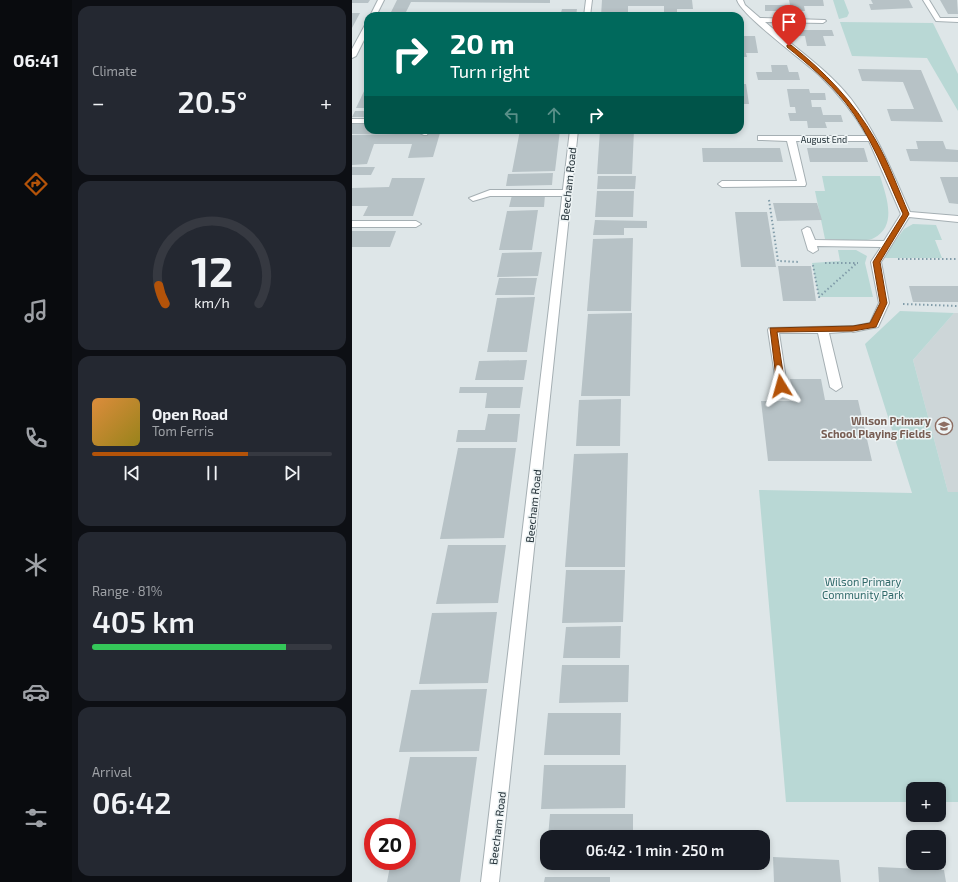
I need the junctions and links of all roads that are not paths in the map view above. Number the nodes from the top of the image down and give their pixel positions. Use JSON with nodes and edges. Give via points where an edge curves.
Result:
{"nodes":[{"id":1,"x":381,"y":0,"type":"edge"},
{"id":2,"x":589,"y":0,"type":"edge"},
{"id":3,"x":740,"y":0,"type":"edge"},
{"id":4,"x":926,"y":0,"type":"edge"},
{"id":5,"x":374,"y":12,"type":"edge"},
{"id":6,"x":588,"y":12,"type":"edge"},
{"id":7,"x":757,"y":20,"type":"junction"},
{"id":8,"x":958,"y":20,"type":"edge"},
{"id":9,"x":823,"y":21,"type":"dead end"},
{"id":10,"x":364,"y":33,"type":"edge"},
{"id":11,"x":352,"y":56,"type":"edge"},
{"id":12,"x":352,"y":121,"type":"edge"},
{"id":13,"x":364,"y":121,"type":"edge"},
{"id":14,"x":574,"y":134,"type":"edge"},
{"id":15,"x":760,"y":138,"type":"dead end"},
{"id":16,"x":791,"y":139,"type":"junction"},
{"id":17,"x":872,"y":139,"type":"junction"},
{"id":18,"x":722,"y":184,"type":"dead end"},
{"id":19,"x":567,"y":193,"type":"junction"},
{"id":20,"x":473,"y":198,"type":"dead end"},
{"id":21,"x":906,"y":214,"type":"junction"},
{"id":22,"x":958,"y":219,"type":"edge"},
{"id":23,"x":352,"y":224,"type":"edge"},
{"id":24,"x":416,"y":224,"type":"dead end"},
{"id":25,"x":807,"y":230,"type":"dead end"},
{"id":26,"x":888,"y":244,"type":"junction"},
{"id":27,"x":823,"y":330,"type":"junction"},
{"id":28,"x":781,"y":386,"type":"dead end"},
{"id":29,"x":836,"y":387,"type":"dead end"},
{"id":30,"x":490,"y":882,"type":"edge"}],
"edges":[{"from":1,"to":5,"type":"street"},
{"from":2,"to":6,"type":"street"},
{"from":3,"to":7,"type":"street","via":[[742,6]]},
{"from":4,"to":8,"type":"street","via":[[938,20]]},
{"from":7,"to":9,"type":"street"},
{"from":7,"to":17,"type":"street","via":[[810,63],[847,101]]},
{"from":10,"to":11,"type":"street"},
{"from":12,"to":13,"type":"street"},
{"from":14,"to":19,"type":"street","name":"Beecham Road"},
{"from":15,"to":16,"type":"street","name":"August End"},
{"from":16,"to":17,"type":"street","name":"August End"},
{"from":16,"to":18,"type":"street","name":"August End","via":[[802,184]]},
{"from":17,"to":21,"type":"street"},
{"from":19,"to":20,"type":"street","via":[[490,193]]},
{"from":19,"to":30,"type":"street","name":"Beecham Road"},
{"from":21,"to":22,"type":"street"},
{"from":21,"to":26,"type":"street"},
{"from":23,"to":24,"type":"street"},
{"from":25,"to":26,"type":"street","via":[[812,246]]},
{"from":26,"to":27,"type":"street","via":[[876,262],[884,303],[874,325]]},
{"from":27,"to":28,"type":"street","via":[[773,330]]},
{"from":27,"to":29,"type":"street"}]}
